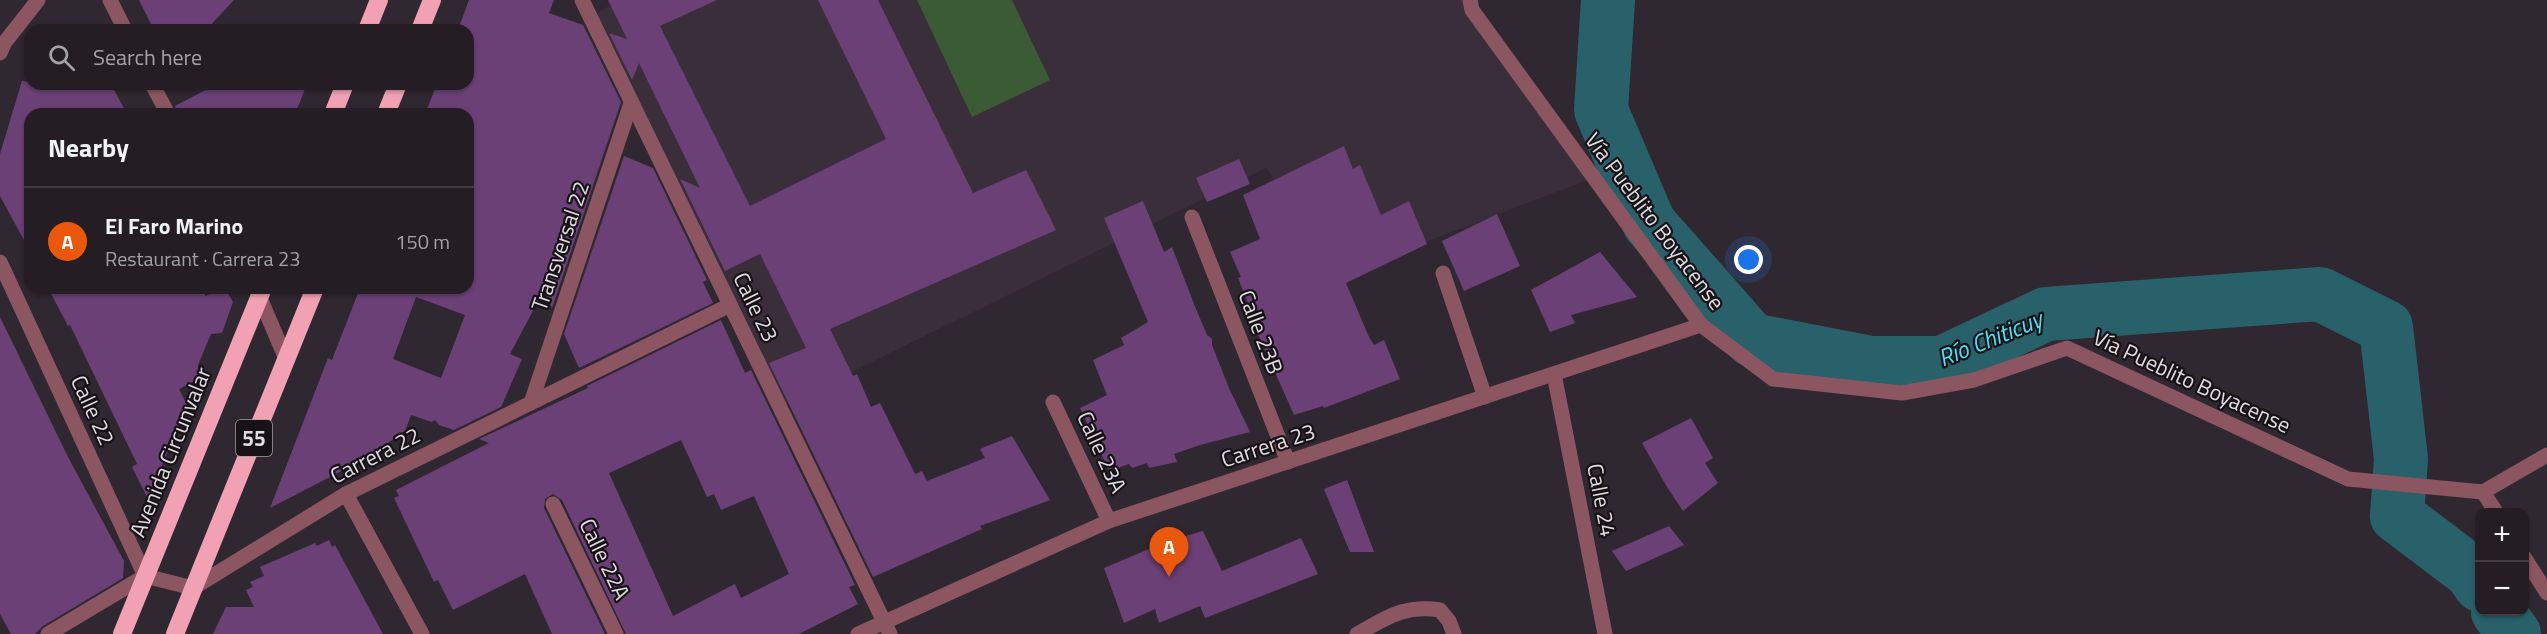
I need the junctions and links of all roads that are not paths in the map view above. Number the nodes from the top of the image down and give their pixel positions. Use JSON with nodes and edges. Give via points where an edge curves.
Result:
{"nodes":[{"id":1,"x":38,"y":0,"type":"edge"},
{"id":2,"x":110,"y":0,"type":"edge"},
{"id":3,"x":379,"y":0,"type":"edge"},
{"id":4,"x":432,"y":0,"type":"edge"},
{"id":5,"x":582,"y":0,"type":"edge"},
{"id":6,"x":1470,"y":0,"type":"edge"},
{"id":7,"x":122,"y":24,"type":"edge"},
{"id":8,"x":369,"y":24,"type":"edge"},
{"id":9,"x":422,"y":24,"type":"edge"},
{"id":10,"x":0,"y":53,"type":"edge"},
{"id":11,"x":155,"y":90,"type":"edge"},
{"id":12,"x":343,"y":90,"type":"edge"},
{"id":13,"x":396,"y":90,"type":"edge"},
{"id":14,"x":631,"y":103,"type":"junction"},
{"id":15,"x":165,"y":108,"type":"edge"},
{"id":16,"x":335,"y":108,"type":"edge"},
{"id":17,"x":388,"y":108,"type":"edge"},
{"id":18,"x":1192,"y":217,"type":"dead end"},
{"id":19,"x":0,"y":262,"type":"edge"},
{"id":20,"x":1443,"y":273,"type":"dead end"},
{"id":21,"x":257,"y":294,"type":"edge"},
{"id":22,"x":261,"y":294,"type":"edge"},
{"id":23,"x":313,"y":294,"type":"edge"},
{"id":24,"x":730,"y":304,"type":"junction"},
{"id":25,"x":1701,"y":325,"type":"junction"},
{"id":26,"x":286,"y":359,"type":"junction"},
{"id":27,"x":1554,"y":374,"type":"junction"},
{"id":28,"x":1485,"y":397,"type":"junction"},
{"id":29,"x":1053,"y":402,"type":"dead end"},
{"id":30,"x":531,"y":403,"type":"junction"},
{"id":31,"x":2547,"y":455,"type":"edge"},
{"id":32,"x":1288,"y":462,"type":"junction"},
{"id":33,"x":2484,"y":492,"type":"junction"},
{"id":34,"x":346,"y":494,"type":"junction"},
{"id":35,"x":553,"y":504,"type":"dead end"},
{"id":36,"x":2493,"y":508,"type":"edge"},
{"id":37,"x":1109,"y":521,"type":"junction"},
{"id":38,"x":2527,"y":562,"type":"edge"},
{"id":39,"x":145,"y":576,"type":"junction"},
{"id":40,"x":193,"y":588,"type":"junction"},
{"id":41,"x":2547,"y":593,"type":"edge"},
{"id":42,"x":887,"y":628,"type":"edge"},
{"id":43,"x":48,"y":634,"type":"edge"},
{"id":44,"x":122,"y":634,"type":"edge"},
{"id":45,"x":175,"y":634,"type":"edge"},
{"id":46,"x":422,"y":634,"type":"edge"},
{"id":47,"x":616,"y":634,"type":"edge"},
{"id":48,"x":858,"y":634,"type":"edge"},
{"id":49,"x":1356,"y":634,"type":"edge"},
{"id":50,"x":1454,"y":634,"type":"edge"},
{"id":51,"x":1605,"y":634,"type":"edge"}],
"edges":[{"from":1,"to":10,"type":"street"},
{"from":2,"to":7,"type":"street"},
{"from":3,"to":8,"type":"highway"},
{"from":4,"to":9,"type":"highway"},
{"from":5,"to":14,"type":"street","name":"Calle 23"},
{"from":6,"to":25,"type":"street","name":"Vía Pueblito Boyacense","via":[[1472,10]]},
{"from":11,"to":15,"type":"street"},
{"from":12,"to":16,"type":"highway"},
{"from":13,"to":17,"type":"highway"},
{"from":14,"to":24,"type":"street","name":"Calle 23"},
{"from":14,"to":30,"type":"street","name":"Transversal 22"},
{"from":18,"to":32,"type":"street","name":"Calle 23B"},
{"from":19,"to":39,"type":"street","name":"Calle 22"},
{"from":20,"to":28,"type":"street"},
{"from":21,"to":39,"type":"highway","name":"Avenida Circunvalar","number":"55"},
{"from":22,"to":26,"type":"street"},
{"from":23,"to":26,"type":"highway","number":"55"},
{"from":24,"to":30,"type":"street","name":"Carrera 22"},
{"from":24,"to":42,"type":"street","name":"Calle 23"},
{"from":25,"to":27,"type":"street","name":"Carrera 23"},
{"from":25,"to":33,"type":"street","name":"Vía Pueblito Boyacense","via":[[1773,380],[1902,393],[1974,380],[2067,348],[2348,479]]},
{"from":26,"to":40,"type":"highway","number":"55"},
{"from":27,"to":28,"type":"street","name":"Carrera 23"},
{"from":27,"to":51,"type":"street","name":"Calle 24"},
{"from":28,"to":32,"type":"street","name":"Carrera 23"},
{"from":29,"to":37,"type":"street","name":"Calle 23A"},
{"from":30,"to":34,"type":"street","name":"Carrera 22"},
{"from":31,"to":33,"type":"street"},
{"from":32,"to":37,"type":"street","name":"Carrera 23"},
{"from":33,"to":36,"type":"street"},
{"from":34,"to":40,"type":"street","name":"Carrera 22"},
{"from":34,"to":46,"type":"street"},
{"from":35,"to":47,"type":"street","name":"Calle 22A"},
{"from":37,"to":42,"type":"street","name":"Carrera 23"},
{"from":38,"to":41,"type":"street"},
{"from":39,"to":40,"type":"street"},
{"from":39,"to":43,"type":"street"},
{"from":39,"to":44,"type":"highway","name":"Avenida Circunvalar","number":"55"},
{"from":40,"to":45,"type":"highway","number":"55"},
{"from":42,"to":48,"type":"street","name":"Carrera 23"},
{"from":49,"to":50,"type":"street","via":[[1400,611],[1422,607],[1440,610]]}]}
